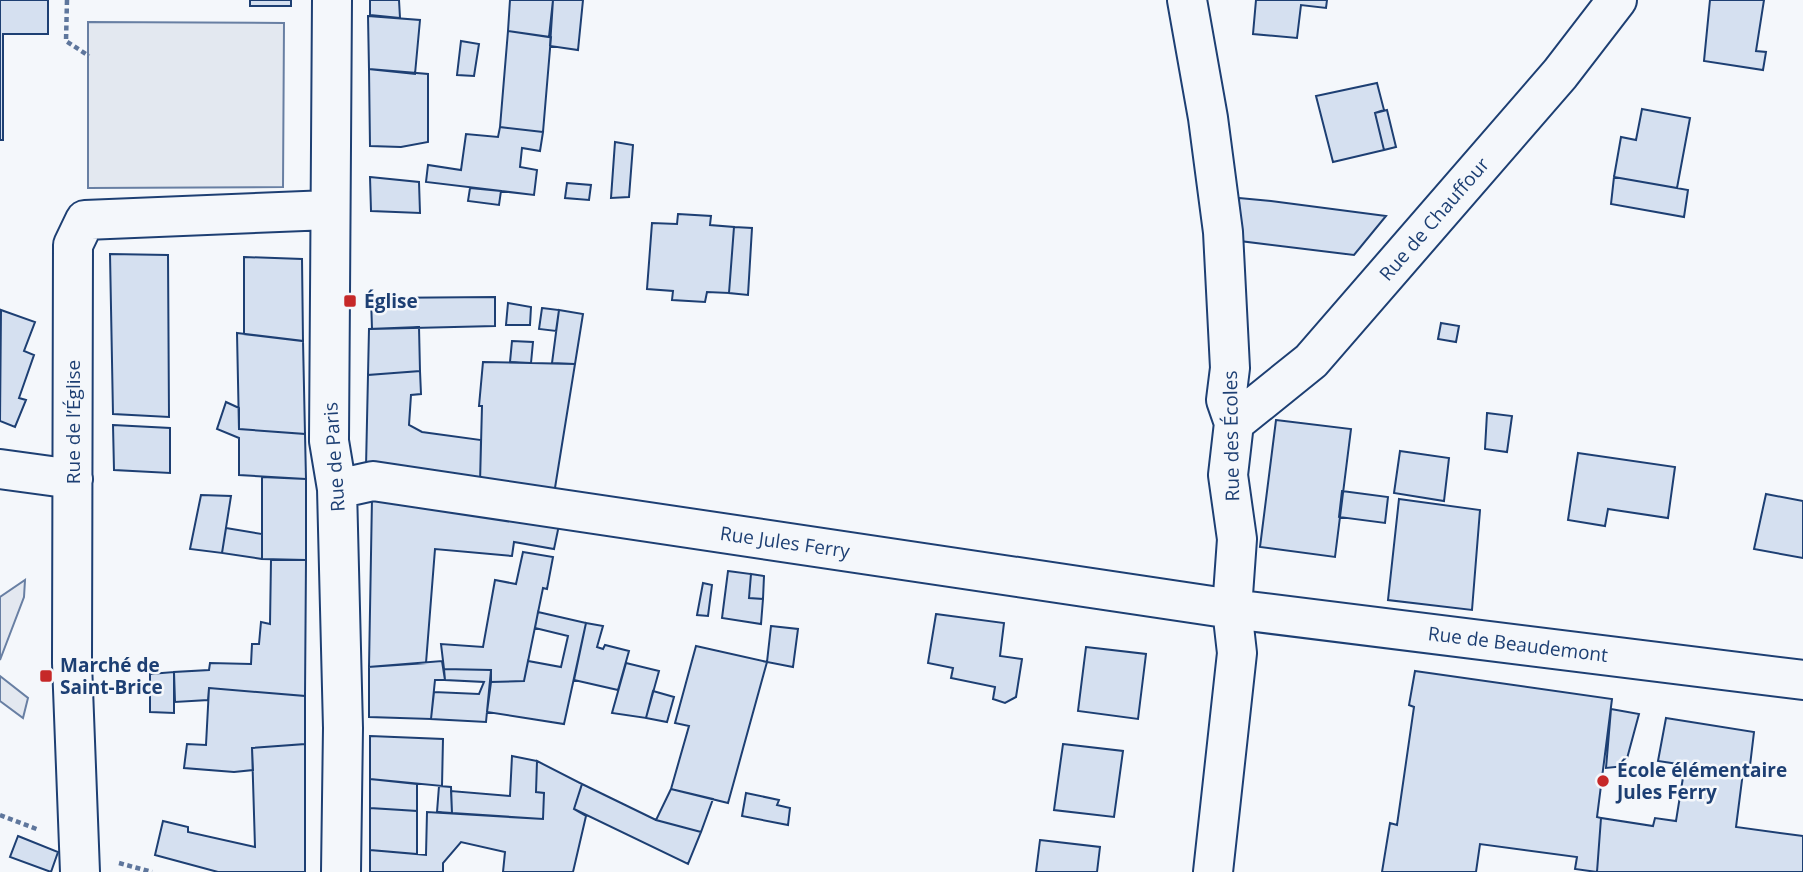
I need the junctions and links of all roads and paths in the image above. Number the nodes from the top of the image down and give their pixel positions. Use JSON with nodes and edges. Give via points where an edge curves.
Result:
{"nodes":[{"id":1,"x":67,"y":0,"type":"edge"},
{"id":2,"x":332,"y":0,"type":"edge"},
{"id":3,"x":1187,"y":0,"type":"edge"},
{"id":4,"x":1617,"y":0,"type":"edge"},
{"id":5,"x":89,"y":56,"type":"dead end"},
{"id":6,"x":329,"y":210,"type":"junction"},
{"id":7,"x":1234,"y":423,"type":"junction"},
{"id":8,"x":0,"y":469,"type":"edge"},
{"id":9,"x":73,"y":478,"type":"junction"},
{"id":10,"x":337,"y":489,"type":"junction"},
{"id":11,"x":1233,"y":608,"type":"junction"},
{"id":12,"x":1803,"y":680,"type":"edge"},
{"id":13,"x":80,"y":872,"type":"edge"},
{"id":14,"x":341,"y":872,"type":"edge"},
{"id":15,"x":1213,"y":872,"type":"edge"}],
"edges":[{"from":1,"to":5,"type":"path","via":[[66,41]]},
{"from":2,"to":6,"type":"street","name":"Rue de Paris"},
{"from":3,"to":7,"type":"street","name":"Rue des Écoles","via":[[1223,232],[1230,368],[1226,400]]},
{"from":4,"to":7,"type":"street","name":"Rue de Chauffour","via":[[1560,74],[1311,361]]},
{"from":6,"to":9,"type":"street","name":"Rue de l’Église","via":[[85,220],[73,245]]},
{"from":6,"to":10,"type":"street","name":"Rue de Paris","via":[[329,441]]},
{"from":7,"to":11,"type":"street","name":"Rue des Écoles","via":[[1228,475],[1237,539]]},
{"from":8,"to":9,"type":"street"},
{"from":9,"to":13,"type":"street","name":"Rue de l’Église","via":[[72,663]]},
{"from":10,"to":11,"type":"street","name":"Rue Jules Ferry","via":[[373,481]]},
{"from":10,"to":14,"type":"street","name":"Rue de Paris","via":[[343,728]]},
{"from":11,"to":12,"type":"street","name":"Rue de Beaudemont"},
{"from":11,"to":15,"type":"street","name":"Rue des Écoles","via":[[1237,653]]}]}
